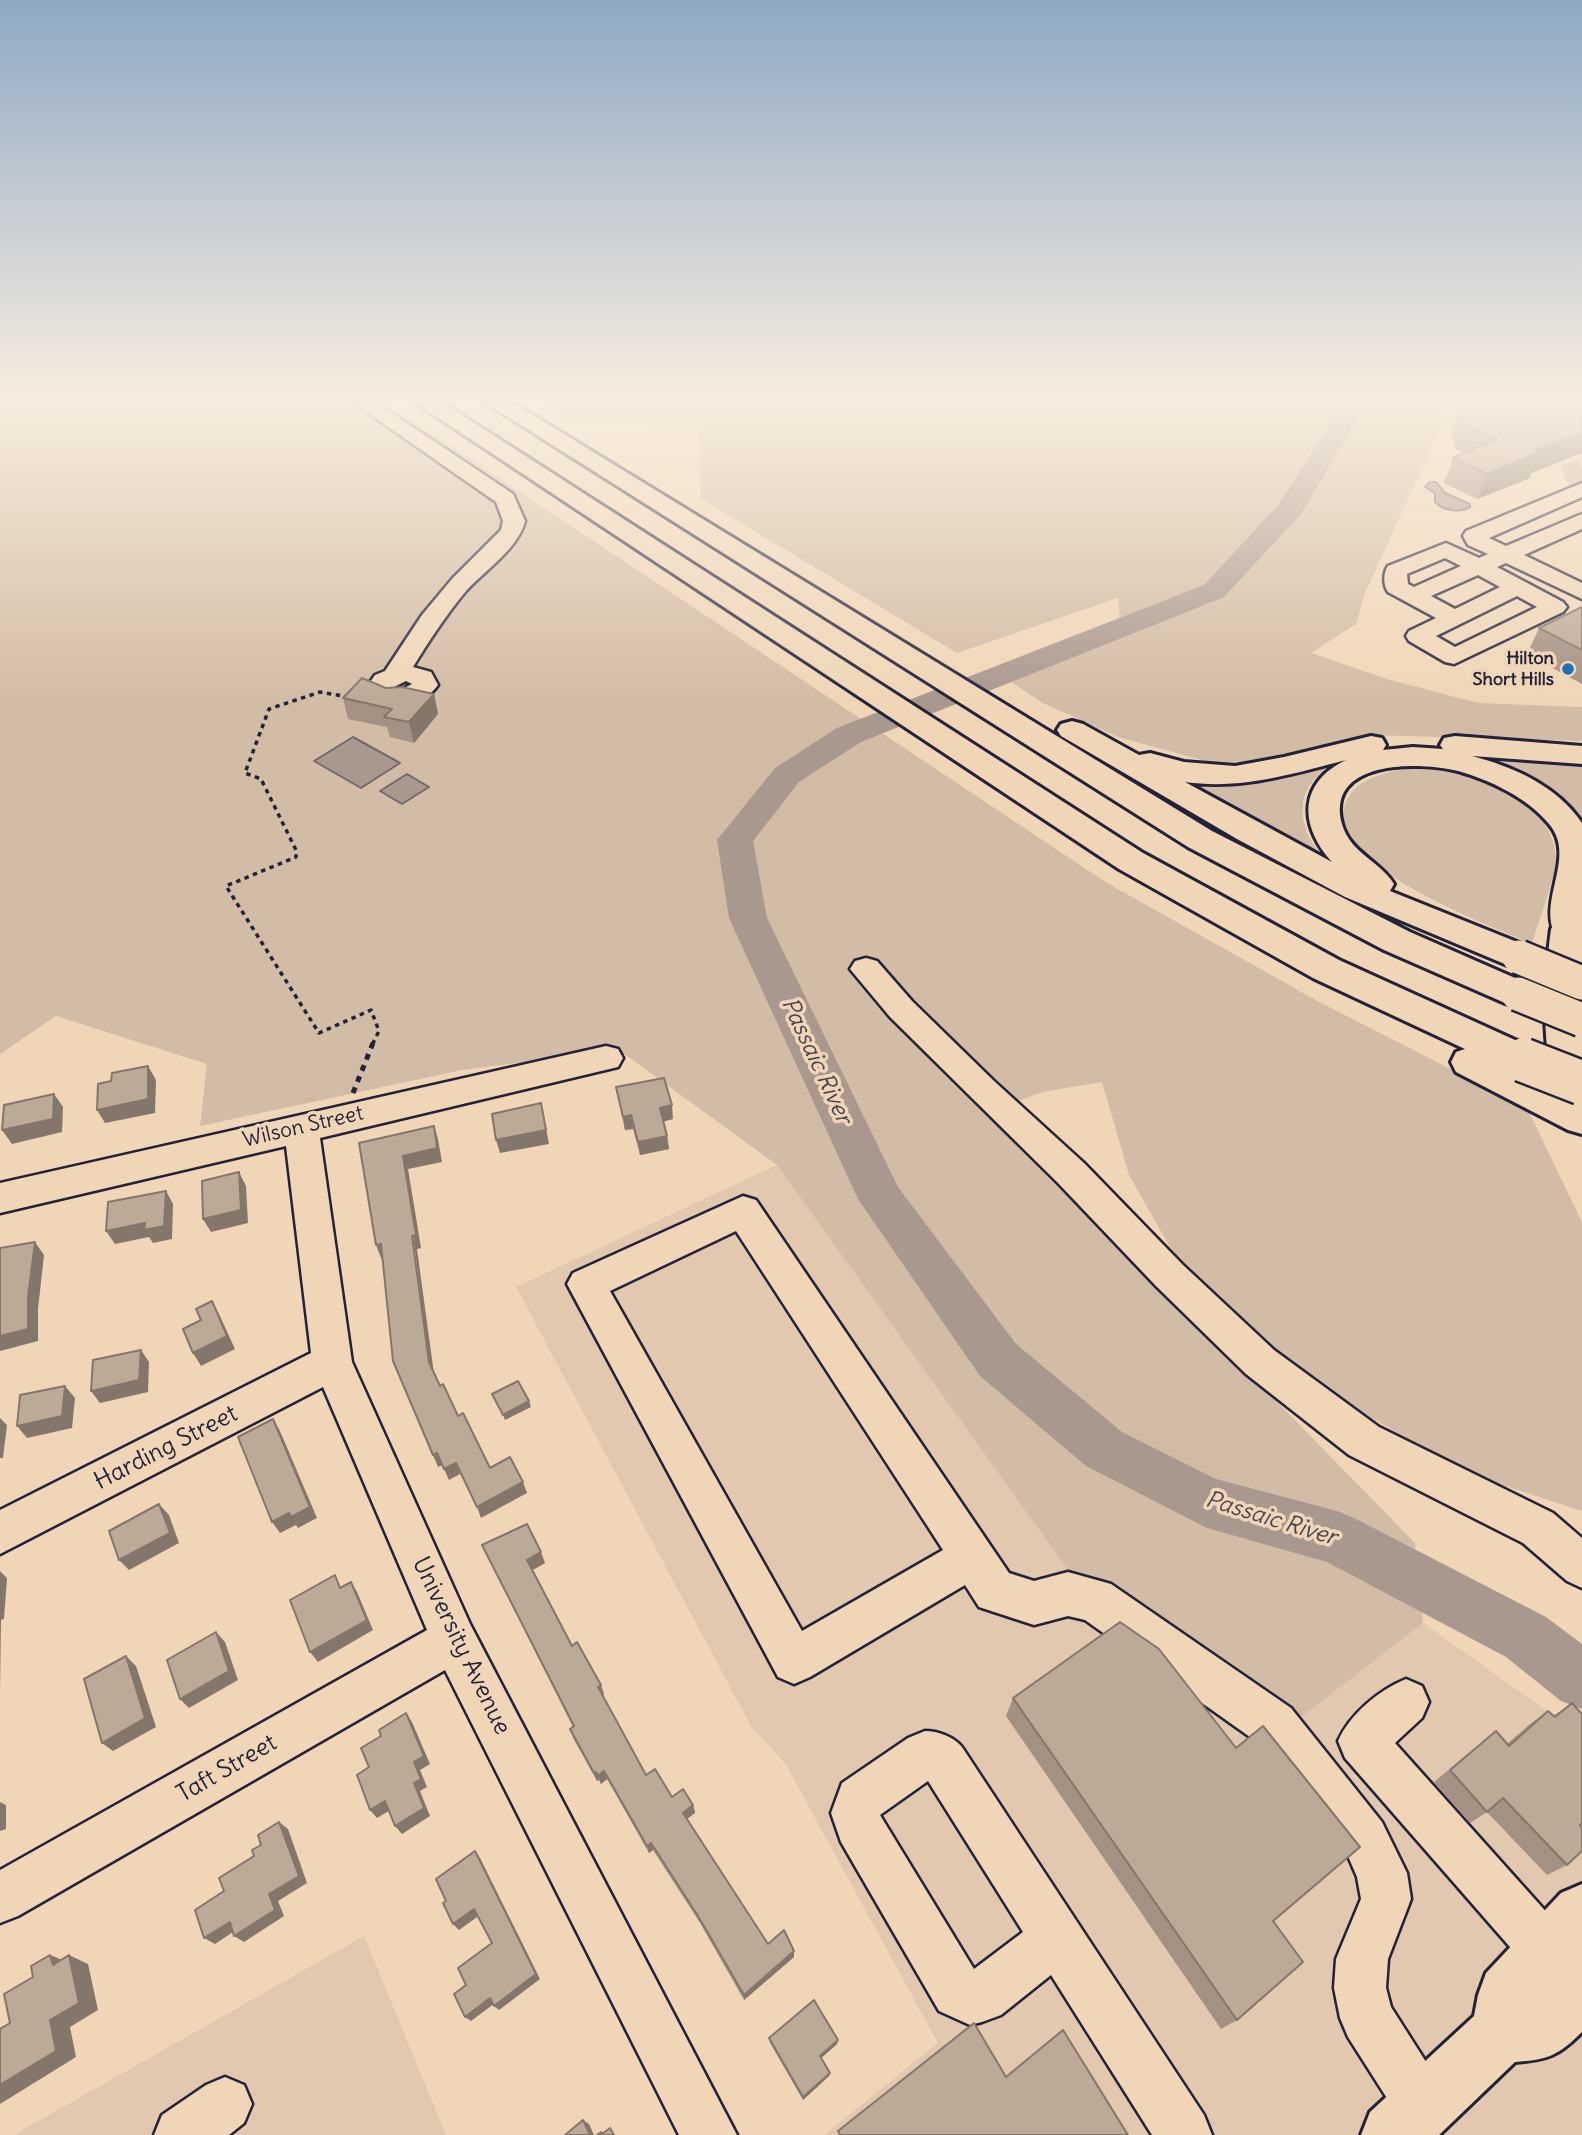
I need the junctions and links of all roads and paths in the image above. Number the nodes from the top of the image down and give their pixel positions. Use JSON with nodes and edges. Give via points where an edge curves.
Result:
{"nodes":[{"id":1,"x":506,"y":501,"type":"edge"},
{"id":2,"x":567,"y":501,"type":"edge"},
{"id":3,"x":653,"y":501,"type":"edge"},
{"id":4,"x":1558,"y":501,"type":"tunnel mouth"},
{"id":5,"x":1547,"y":511,"type":"junction"},
{"id":6,"x":1582,"y":520,"type":"edge"},
{"id":7,"x":1499,"y":548,"type":"junction"},
{"id":8,"x":1479,"y":566,"type":"junction"},
{"id":9,"x":1518,"y":587,"type":"junction"},
{"id":10,"x":1582,"y":592,"type":"edge"},
{"id":11,"x":1454,"y":618,"type":"junction"},
{"id":12,"x":396,"y":674,"type":"dead end"},
{"id":13,"x":358,"y":698,"type":"edge"},
{"id":14,"x":992,"y":698,"type":"junction"},
{"id":15,"x":1076,"y":732,"type":"junction"},
{"id":16,"x":1582,"y":755,"type":"edge"},
{"id":17,"x":1575,"y":925,"type":"edge"},
{"id":18,"x":1464,"y":934,"type":"junction"},
{"id":19,"x":866,"y":969,"type":"dead end"},
{"id":20,"x":1582,"y":983,"type":"edge"},
{"id":21,"x":1582,"y":1020,"type":"edge"},
{"id":22,"x":606,"y":1058,"type":"dead end"},
{"id":23,"x":1527,"y":1077,"type":"junction"},
{"id":24,"x":1582,"y":1083,"type":"edge"},
{"id":25,"x":1582,"y":1112,"type":"edge"},
{"id":26,"x":354,"y":1115,"type":"junction"},
{"id":27,"x":1582,"y":1119,"type":"edge"},
{"id":28,"x":301,"y":1127,"type":"junction"},
{"id":29,"x":0,"y":1198,"type":"edge"},
{"id":30,"x":332,"y":1362,"type":"junction"},
{"id":31,"x":0,"y":1533,"type":"edge"},
{"id":32,"x":972,"y":1557,"type":"junction"},
{"id":33,"x":1582,"y":1566,"type":"edge"},
{"id":34,"x":454,"y":1640,"type":"junction"},
{"id":35,"x":1406,"y":1702,"type":"dead end"},
{"id":36,"x":0,"y":1898,"type":"edge"},
{"id":37,"x":1057,"y":1938,"type":"junction"},
{"id":38,"x":1571,"y":1952,"type":"edge"},
{"id":39,"x":225,"y":2104,"type":"dead end"},
{"id":40,"x":1408,"y":2121,"type":"edge"},
{"id":41,"x":182,"y":2135,"type":"edge"},
{"id":42,"x":709,"y":2135,"type":"edge"},
{"id":43,"x":1184,"y":2135,"type":"edge"}],
"edges":[{"from":1,"to":12,"type":"street","via":[[514,521],[510,532],[430,620]]},
{"from":2,"to":23,"type":"main road","via":[[1131,860],[1326,969],[1355,1003]]},
{"from":3,"to":14,"type":"main road"},
{"from":4,"to":5,"type":"street"},
{"from":5,"to":6,"type":"street"},
{"from":5,"to":7,"type":"street"},
{"from":6,"to":7,"type":"street"},
{"from":7,"to":8,"type":"street"},
{"from":7,"to":10,"type":"street"},
{"from":8,"to":9,"type":"street"},
{"from":8,"to":11,"type":"street","via":[[1446,550],[1396,571],[1396,587]]},
{"from":9,"to":11,"type":"street"},
{"from":9,"to":11,"type":"street","via":[[1555,607],[1454,657],[1418,636]]},
{"from":13,"to":26,"type":"path","via":[[320,692],[269,709],[245,772],[261,779],[296,857],[226,886],[319,1033],[371,1010],[376,1018],[379,1031],[352,1098]]},
{"from":14,"to":15,"type":"main road"},
{"from":14,"to":21,"type":"main road","bridge":true,"via":[[1143,805],[1252,867],[1397,941]]},
{"from":15,"to":16,"type":"main road","via":[[1162,767],[1214,778],[1258,773],[1396,742]]},
{"from":15,"to":18,"type":"main road","via":[[1186,799],[1313,867]]},
{"from":17,"to":18,"type":"main road","via":[[1567,909],[1578,867],[1573,834],[1560,816],[1528,790],[1476,766],[1423,757],[1383,759],[1337,778],[1326,792],[1322,812],[1338,850],[1372,881]]},
{"from":17,"to":25,"type":"main road","via":[[1563,963],[1564,1019]]},
{"from":18,"to":20,"type":"main road","bridge":true},
{"from":19,"to":33,"type":"street","via":[[982,1090],[1260,1362],[1364,1441],[1538,1528]]},
{"from":22,"to":26,"type":"street","name":"Wilson Street"},
{"from":23,"to":24,"type":"main road","bridge":true},
{"from":23,"to":27,"type":"main road"},
{"from":26,"to":28,"type":"street","name":"Wilson Street"},
{"from":28,"to":29,"type":"street","name":"Wilson Street"},
{"from":28,"to":30,"type":"street","name":"University Avenue"},
{"from":30,"to":31,"type":"street","name":"Harding Street"},
{"from":30,"to":34,"type":"street","name":"University Avenue"},
{"from":32,"to":32,"type":"street","via":[[743,1211],[586,1284],[794,1661]]},
{"from":32,"to":40,"type":"street","via":[[995,1591],[1034,1603],[1068,1594],[1095,1600],[1273,1725],[1377,1857],[1386,1899],[1362,1959],[1360,1988],[1367,2018]]},
{"from":34,"to":36,"type":"street","name":"Taft Street"},
{"from":34,"to":42,"type":"street","name":"University Avenue"},
{"from":35,"to":38,"type":"street","via":[[1362,1741]]},
{"from":37,"to":37,"type":"street","via":[[982,1996],[970,1998],[958,1992],[858,1825],[859,1800],[920,1757],[939,1757]]},
{"from":37,"to":43,"type":"street"},
{"from":38,"to":40,"type":"main road","via":[[1540,2030],[1502,2032]]},
{"from":39,"to":41,"type":"street"}]}
